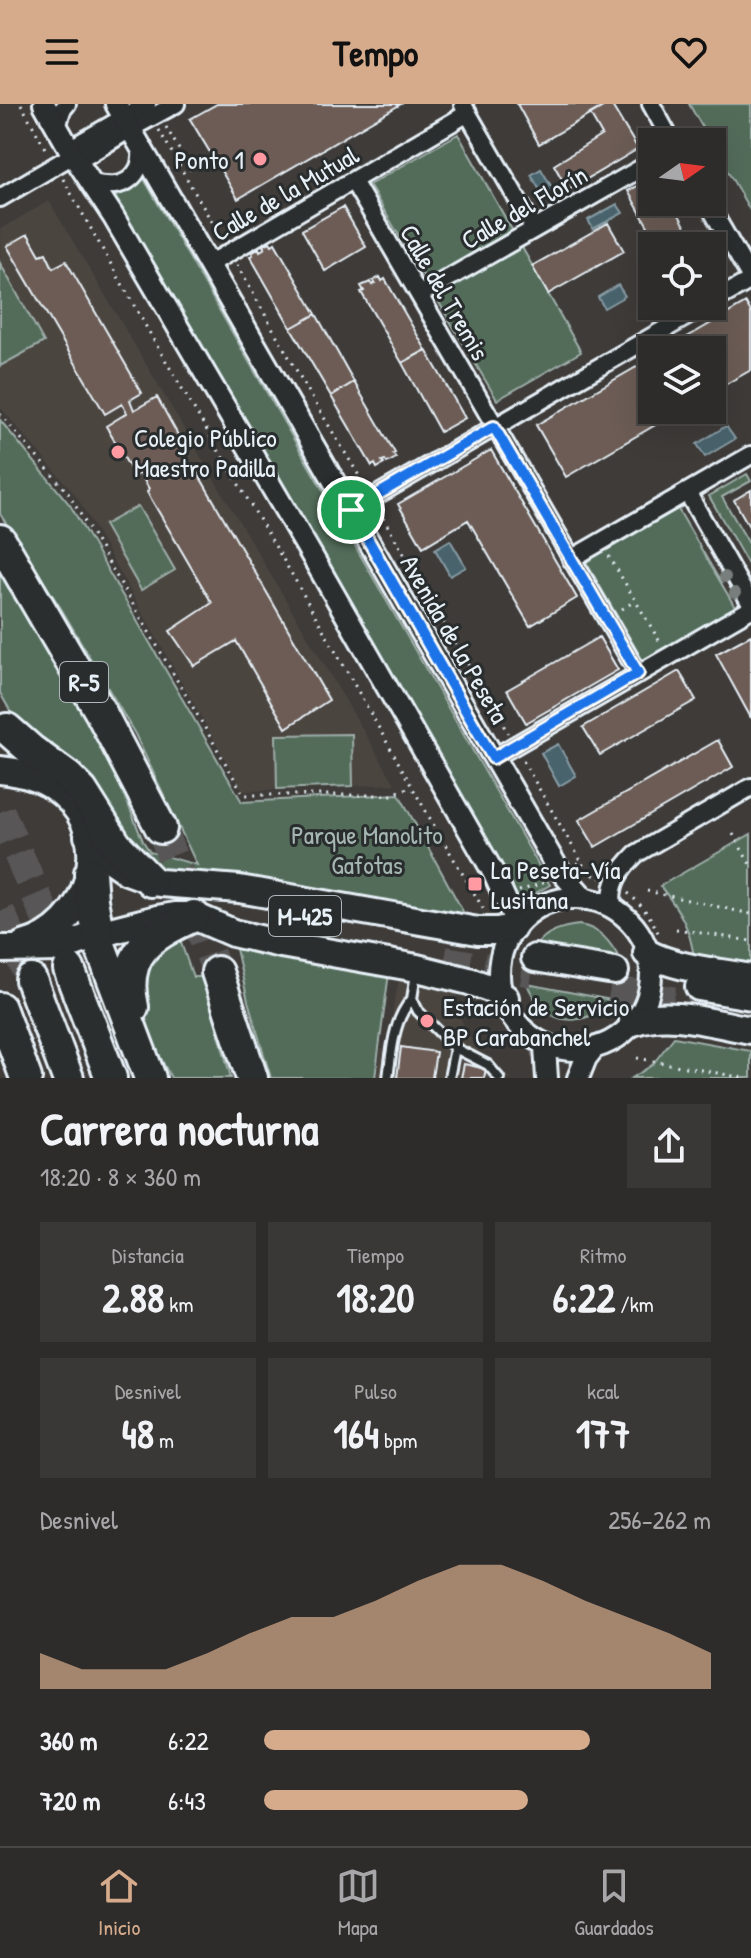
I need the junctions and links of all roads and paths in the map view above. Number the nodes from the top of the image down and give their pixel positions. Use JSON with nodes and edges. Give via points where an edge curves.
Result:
{"nodes":[{"id":1,"x":21,"y":104,"type":"edge"},
{"id":2,"x":44,"y":104,"type":"edge"},
{"id":3,"x":67,"y":104,"type":"edge"},
{"id":4,"x":147,"y":104,"type":"edge"},
{"id":5,"x":176,"y":104,"type":"edge"},
{"id":6,"x":651,"y":104,"type":"edge"},
{"id":7,"x":465,"y":109,"type":"edge"},
{"id":8,"x":123,"y":117,"type":"edge"},
{"id":9,"x":163,"y":122,"type":"dead end"},
{"id":10,"x":157,"y":126,"type":"dead end"},
{"id":11,"x":57,"y":128,"type":"junction"},
{"id":12,"x":664,"y":128,"type":"edge"},
{"id":13,"x":142,"y":150,"type":"junction"},
{"id":14,"x":73,"y":155,"type":"junction"},
{"id":15,"x":48,"y":161,"type":"dead end"},
{"id":16,"x":638,"y":170,"type":"edge"},
{"id":17,"x":192,"y":172,"type":"dead end"},
{"id":18,"x":55,"y":175,"type":"dead end"},
{"id":19,"x":353,"y":181,"type":"junction"},
{"id":20,"x":92,"y":183,"type":"junction"},
{"id":21,"x":0,"y":198,"type":"edge"},
{"id":22,"x":715,"y":216,"type":"edge"},
{"id":23,"x":534,"y":228,"type":"junction"},
{"id":24,"x":222,"y":239,"type":"dead end"},
{"id":25,"x":234,"y":259,"type":"dead end"},
{"id":26,"x":208,"y":265,"type":"junction"},
{"id":27,"x":751,"y":279,"type":"edge"},
{"id":28,"x":726,"y":294,"type":"edge"},
{"id":29,"x":419,"y":295,"type":"junction"},
{"id":30,"x":681,"y":320,"type":"edge"},
{"id":31,"x":0,"y":414,"type":"edge"},
{"id":32,"x":494,"y":427,"type":"junction"},
{"id":33,"x":751,"y":455,"type":"edge"},
{"id":34,"x":368,"y":492,"type":"dead end"},
{"id":35,"x":687,"y":492,"type":"junction"},
{"id":36,"x":377,"y":508,"type":"dead end"},
{"id":37,"x":351,"y":510,"type":"junction"},
{"id":38,"x":0,"y":540,"type":"edge"},
{"id":39,"x":605,"y":549,"type":"dead end"},
{"id":40,"x":571,"y":559,"type":"junction"},
{"id":41,"x":635,"y":601,"type":"junction"},
{"id":42,"x":751,"y":606,"type":"edge"},
{"id":43,"x":614,"y":614,"type":"dead end"},
{"id":44,"x":665,"y":651,"type":"dead end"},
{"id":45,"x":638,"y":673,"type":"junction"},
{"id":46,"x":4,"y":723,"type":"edge"},
{"id":47,"x":511,"y":739,"type":"dead end"},
{"id":48,"x":493,"y":758,"type":"junction"},
{"id":49,"x":522,"y":760,"type":"dead end"},
{"id":50,"x":0,"y":770,"type":"edge"},
{"id":51,"x":412,"y":786,"type":"junction"},
{"id":52,"x":751,"y":787,"type":"edge"},
{"id":53,"x":63,"y":794,"type":"junction"},
{"id":54,"x":161,"y":828,"type":"tunnel mouth"},
{"id":55,"x":733,"y":834,"type":"dead end"},
{"id":56,"x":88,"y":836,"type":"junction"},
{"id":57,"x":581,"y":861,"type":"junction"},
{"id":58,"x":574,"y":866,"type":"dead end"},
{"id":59,"x":751,"y":866,"type":"edge"},
{"id":60,"x":90,"y":873,"type":"junction"},
{"id":61,"x":549,"y":880,"type":"dead end"},
{"id":62,"x":155,"y":882,"type":"junction"},
{"id":63,"x":608,"y":882,"type":"dead end"},
{"id":64,"x":626,"y":891,"type":"dead end"},
{"id":65,"x":647,"y":891,"type":"dead end"},
{"id":66,"x":517,"y":892,"type":"dead end"},
{"id":67,"x":585,"y":899,"type":"junction"},
{"id":68,"x":492,"y":904,"type":"dead end"},
{"id":69,"x":613,"y":908,"type":"junction"},
{"id":70,"x":751,"y":914,"type":"edge"},
{"id":71,"x":194,"y":916,"type":"junction"},
{"id":72,"x":514,"y":925,"type":"junction"},
{"id":73,"x":676,"y":929,"type":"dead end"},
{"id":74,"x":98,"y":934,"type":"junction"},
{"id":75,"x":751,"y":941,"type":"edge"},
{"id":76,"x":655,"y":948,"type":"junction"},
{"id":77,"x":6,"y":949,"type":"edge"},
{"id":78,"x":533,"y":966,"type":"tunnel mouth"},
{"id":79,"x":417,"y":968,"type":"junction"},
{"id":80,"x":69,"y":969,"type":"tunnel mouth"},
{"id":81,"x":217,"y":972,"type":"tunnel mouth"},
{"id":82,"x":751,"y":978,"type":"edge"},
{"id":83,"x":31,"y":980,"type":"tunnel mouth"},
{"id":84,"x":613,"y":980,"type":"tunnel mouth"},
{"id":85,"x":751,"y":996,"type":"edge"},
{"id":86,"x":505,"y":998,"type":"junction"},
{"id":87,"x":412,"y":999,"type":"junction"},
{"id":88,"x":0,"y":1008,"type":"edge"},
{"id":89,"x":751,"y":1014,"type":"edge"},
{"id":90,"x":633,"y":1022,"type":"junction"},
{"id":91,"x":751,"y":1030,"type":"edge"},
{"id":92,"x":545,"y":1047,"type":"junction"},
{"id":93,"x":455,"y":1048,"type":"junction"},
{"id":94,"x":593,"y":1049,"type":"junction"},
{"id":95,"x":637,"y":1058,"type":"dead end"},
{"id":96,"x":148,"y":1071,"type":"edge"},
{"id":97,"x":26,"y":1078,"type":"edge"},
{"id":98,"x":68,"y":1078,"type":"edge"},
{"id":99,"x":111,"y":1078,"type":"edge"},
{"id":100,"x":252,"y":1078,"type":"edge"},
{"id":101,"x":388,"y":1078,"type":"edge"},
{"id":102,"x":449,"y":1078,"type":"edge"},
{"id":103,"x":499,"y":1078,"type":"edge"},
{"id":104,"x":547,"y":1078,"type":"edge"},
{"id":105,"x":578,"y":1078,"type":"edge"},
{"id":106,"x":744,"y":1078,"type":"edge"}],
"edges":[{"from":1,"to":15,"type":"path"},
{"from":2,"to":11,"type":"street"},
{"from":3,"to":11,"type":"street"},
{"from":4,"to":8,"type":"street"},
{"from":5,"to":8,"type":"street"},
{"from":6,"to":12,"type":"street"},
{"from":7,"to":19,"type":"street","name":"Calle de la Mutual"},
{"from":7,"to":23,"type":"street"},
{"from":8,"to":13,"type":"street","name":"Avenida de la Peseta"},
{"from":8,"to":14,"type":"street","via":[[86,156]]},
{"from":9,"to":17,"type":"path"},
{"from":10,"to":24,"type":"path"},
{"from":11,"to":14,"type":"street"},
{"from":13,"to":20,"type":"street","via":[[138,169],[125,183]]},
{"from":13,"to":26,"type":"street","name":"Avenida de la Peseta"},
{"from":14,"to":20,"type":"street"},
{"from":14,"to":21,"type":"street"},
{"from":16,"to":23,"type":"street","name":"Calle del Florín"},
{"from":18,"to":51,"type":"path","via":[[63,178]]},
{"from":19,"to":26,"type":"street","name":"Calle de la Mutual"},
{"from":19,"to":29,"type":"street","name":"Calle del Tremis"},
{"from":20,"to":72,"type":"street","via":[[493,872]]},
{"from":22,"to":27,"type":"street"},
{"from":23,"to":29,"type":"street","name":"Calle del Florín"},
{"from":25,"to":34,"type":"path"},
{"from":26,"to":37,"type":"street","name":"Avenida de la Peseta"},
{"from":27,"to":28,"type":"street"},
{"from":29,"to":32,"type":"street","name":"Calle del Tremis"},
{"from":30,"to":32,"type":"street"},
{"from":31,"to":51,"type":"path","via":[[68,493],[244,795],[391,795]]},
{"from":32,"to":37,"type":"street"},
{"from":32,"to":40,"type":"street","name":"Calle del Tremis"},
{"from":33,"to":35,"type":"street"},
{"from":35,"to":40,"type":"street"},
{"from":35,"to":42,"type":"street"},
{"from":36,"to":47,"type":"path","name":"Avenida de la Peseta"},
{"from":37,"to":48,"type":"street","name":"Avenida de la Peseta"},
{"from":38,"to":54,"type":"highway","number":"R-5"},
{"from":39,"to":41,"type":"path"},
{"from":40,"to":45,"type":"street","name":"Calle del Tremis"},
{"from":41,"to":43,"type":"path"},
{"from":41,"to":44,"type":"path"},
{"from":42,"to":45,"type":"street"},
{"from":45,"to":48,"type":"street"},
{"from":46,"to":53,"type":"highway","via":[[21,750]]},
{"from":46,"to":62,"type":"highway","via":[[82,791],[116,845]]},
{"from":48,"to":67,"type":"street","name":"Avenida de la Peseta","via":[[557,867]]},
{"from":49,"to":57,"type":"path"},
{"from":50,"to":53,"type":"main road","number":"M-425","via":[[37,778]]},
{"from":51,"to":68,"type":"path","via":[[484,910]]},
{"from":52,"to":69,"type":"street","via":[[636,854],[613,884]]},
{"from":53,"to":56,"type":"main road","number":"M-425","via":[[76,808]]},
{"from":55,"to":59,"type":"path"},
{"from":56,"to":60,"type":"main road","number":"M-425"},
{"from":56,"to":62,"type":"main road","number":"M-425","via":[[127,871]]},
{"from":57,"to":58,"type":"path"},
{"from":57,"to":63,"type":"path","via":[[587,872]]},
{"from":60,"to":74,"type":"highway","number":"M-425"},
{"from":60,"to":77,"type":"main road","number":"M-425","via":[[73,914],[59,928],[33,943]]},
{"from":61,"to":66,"type":"path"},
{"from":62,"to":71,"type":"main road","number":"M-425","via":[[448,950]]},
{"from":62,"to":72,"type":"main road","via":[[239,889],[478,931]]},
{"from":64,"to":76,"type":"path","via":[[654,922]]},
{"from":65,"to":70,"type":"path"},
{"from":67,"to":69,"type":"street"},
{"from":67,"to":72,"type":"street","via":[[554,900]]},
{"from":69,"to":76,"type":"street"},
{"from":71,"to":74,"type":"main road","number":"M-425"},
{"from":71,"to":79,"type":"main road","via":[[257,939]]},
{"from":71,"to":96,"type":"highway","via":[[158,934],[142,948],[130,971]]},
{"from":72,"to":86,"type":"street","via":[[502,960]]},
{"from":73,"to":75,"type":"path"},
{"from":74,"to":77,"type":"main road","number":"M-425","via":[[61,948]]},
{"from":74,"to":96,"type":"highway"},
{"from":76,"to":82,"type":"main road","via":[[663,961]]},
{"from":76,"to":90,"type":"street","via":[[648,988]]},
{"from":78,"to":84,"type":"main road"},
{"from":79,"to":86,"type":"main road","via":[[469,981]]},
{"from":79,"to":87,"type":"lane"},
{"from":80,"to":99,"type":"highway"},
{"from":81,"to":100,"type":"highway"},
{"from":83,"to":98,"type":"highway"},
{"from":85,"to":89,"type":"main road","via":[[696,995]]},
{"from":86,"to":92,"type":"street","via":[[519,1024]]},
{"from":87,"to":93,"type":"lane"},
{"from":87,"to":101,"type":"lane","via":[[399,1019]]},
{"from":88,"to":97,"type":"highway"},
{"from":90,"to":91,"type":"main road","via":[[664,1016]]},
{"from":90,"to":94,"type":"street"},
{"from":92,"to":94,"type":"street"},
{"from":92,"to":104,"type":"street"},
{"from":93,"to":102,"type":"lane"},
{"from":93,"to":103,"type":"lane","via":[[488,1065]]},
{"from":94,"to":105,"type":"street"},
{"from":95,"to":106,"type":"path"}]}
